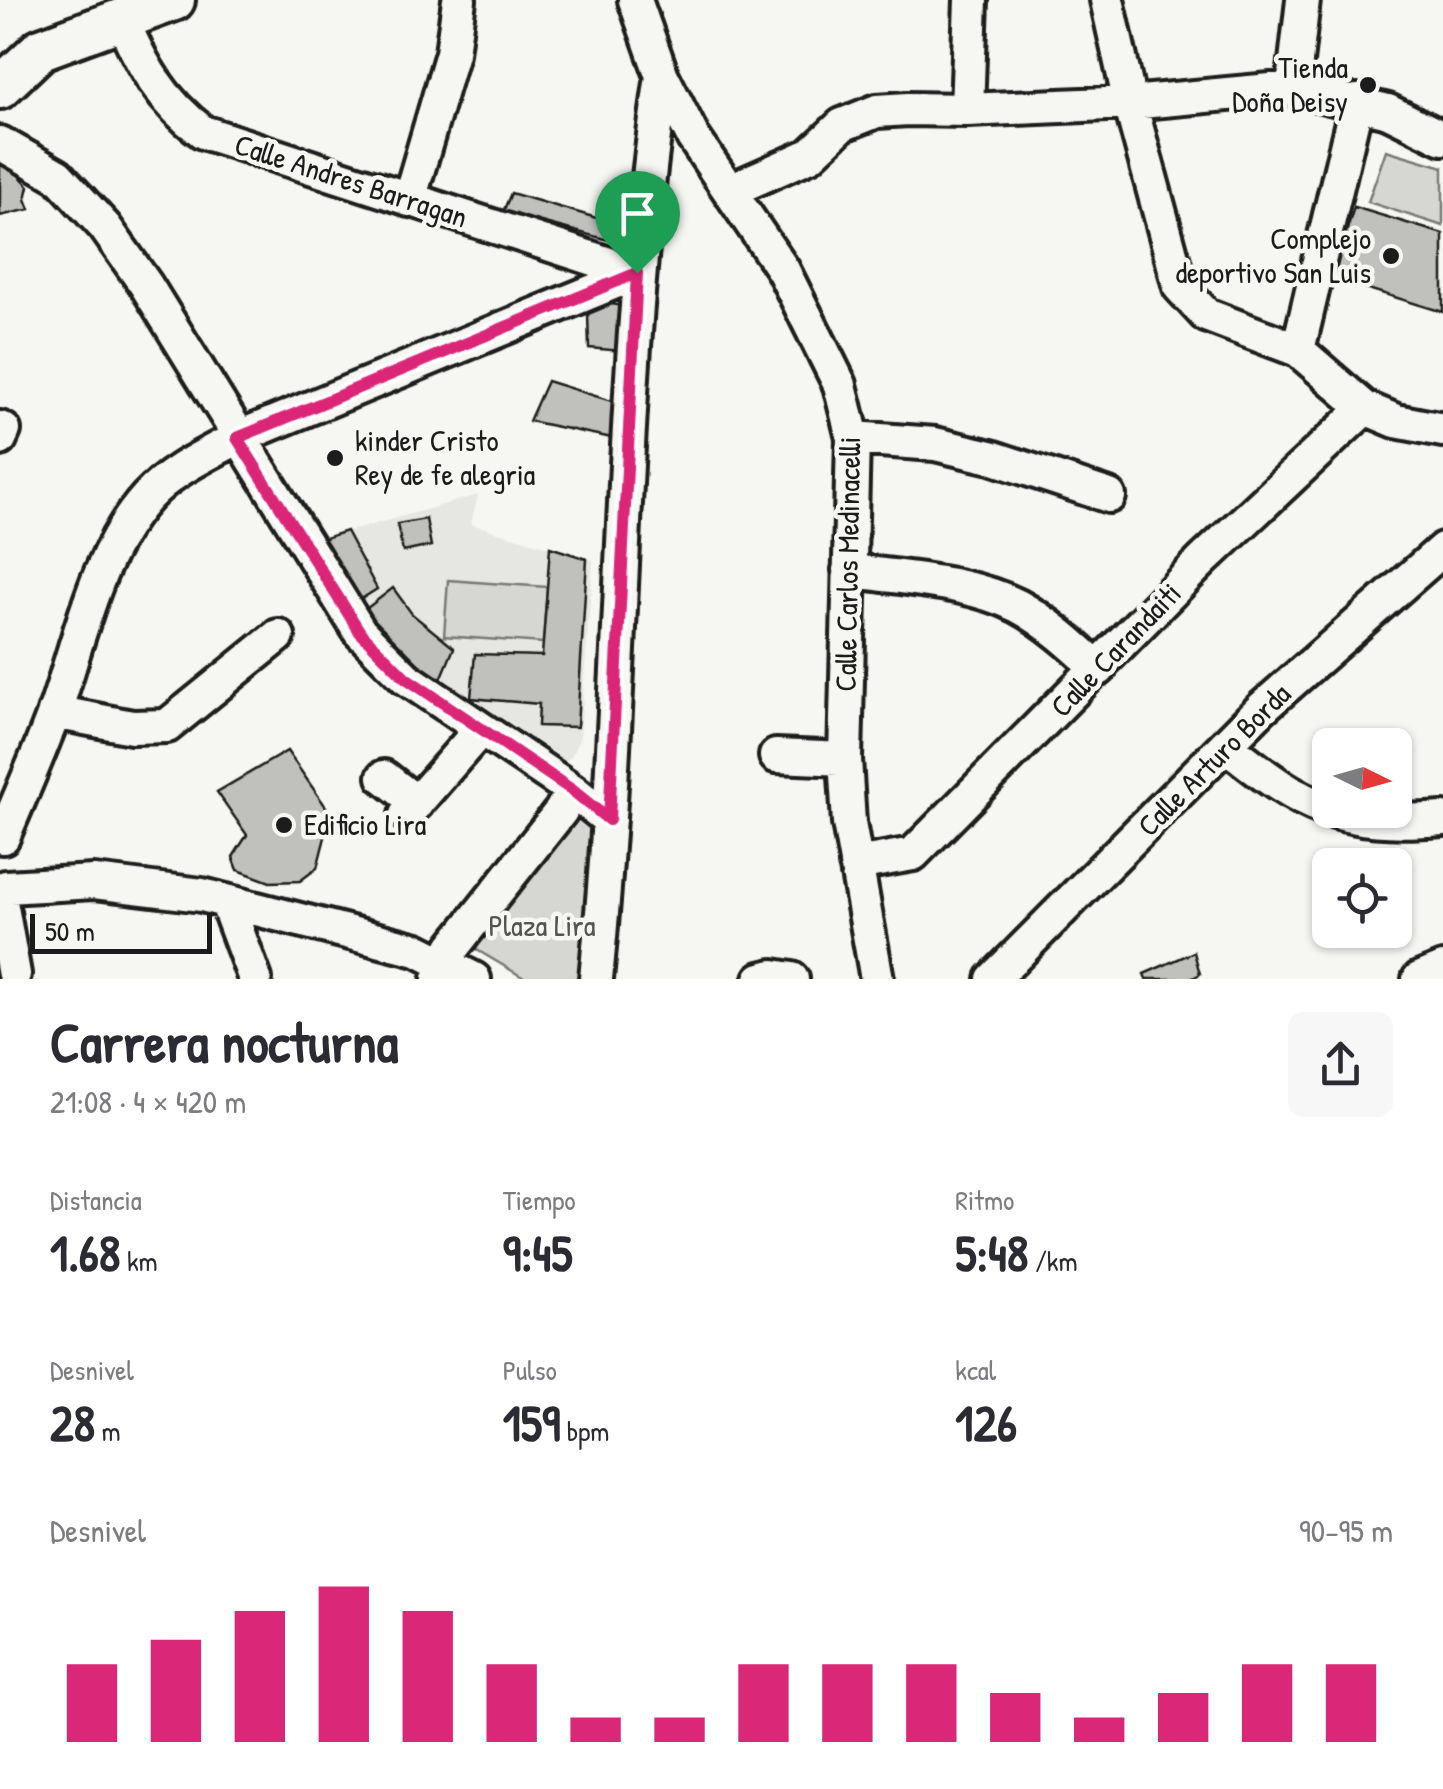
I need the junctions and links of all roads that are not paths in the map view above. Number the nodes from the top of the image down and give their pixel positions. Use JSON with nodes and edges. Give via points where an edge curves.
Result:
{"nodes":[{"id":1,"x":174,"y":0,"type":"edge"},
{"id":2,"x":459,"y":0,"type":"edge"},
{"id":3,"x":635,"y":0,"type":"edge"},
{"id":4,"x":971,"y":0,"type":"edge"},
{"id":5,"x":1108,"y":0,"type":"edge"},
{"id":6,"x":1304,"y":0,"type":"edge"},
{"id":7,"x":121,"y":16,"type":"junction"},
{"id":8,"x":662,"y":76,"type":"junction"},
{"id":9,"x":0,"y":88,"type":"edge"},
{"id":10,"x":1293,"y":88,"type":"junction"},
{"id":11,"x":1357,"y":101,"type":"junction"},
{"id":12,"x":1130,"y":102,"type":"junction"},
{"id":13,"x":967,"y":110,"type":"junction"},
{"id":14,"x":1443,"y":138,"type":"edge"},
{"id":15,"x":0,"y":143,"type":"edge"},
{"id":16,"x":731,"y":190,"type":"junction"},
{"id":17,"x":410,"y":200,"type":"junction"},
{"id":18,"x":637,"y":273,"type":"junction"},
{"id":19,"x":1298,"y":350,"type":"junction"},
{"id":20,"x":1365,"y":408,"type":"junction"},
{"id":21,"x":0,"y":428,"type":"edge"},
{"id":22,"x":1443,"y":430,"type":"edge"},
{"id":23,"x":237,"y":438,"type":"junction"},
{"id":24,"x":853,"y":438,"type":"junction"},
{"id":25,"x":0,"y":440,"type":"edge"},
{"id":26,"x":1109,"y":496,"type":"dead end"},
{"id":27,"x":1443,"y":549,"type":"edge"},
{"id":28,"x":849,"y":570,"type":"junction"},
{"id":29,"x":278,"y":636,"type":"dead end"},
{"id":30,"x":1099,"y":668,"type":"junction"},
{"id":31,"x":54,"y":712,"type":"junction"},
{"id":32,"x":480,"y":730,"type":"junction"},
{"id":33,"x":1226,"y":745,"type":"junction"},
{"id":34,"x":776,"y":756,"type":"dead end"},
{"id":35,"x":845,"y":759,"type":"junction"},
{"id":36,"x":384,"y":778,"type":"dead end"},
{"id":37,"x":572,"y":790,"type":"junction"},
{"id":38,"x":609,"y":820,"type":"junction"},
{"id":39,"x":1443,"y":820,"type":"edge"},
{"id":40,"x":1,"y":836,"type":"edge"},
{"id":41,"x":856,"y":864,"type":"junction"},
{"id":42,"x":2,"y":891,"type":"edge"},
{"id":43,"x":226,"y":900,"type":"junction"},
{"id":44,"x":1443,"y":969,"type":"edge"},
{"id":45,"x":14,"y":974,"type":"dead end"},
{"id":46,"x":453,"y":974,"type":"edge"},
{"id":47,"x":254,"y":979,"type":"edge"},
{"id":48,"x":596,"y":979,"type":"edge"},
{"id":49,"x":762,"y":979,"type":"edge"},
{"id":50,"x":792,"y":979,"type":"edge"},
{"id":51,"x":877,"y":979,"type":"edge"},
{"id":52,"x":992,"y":979,"type":"edge"},
{"id":53,"x":1419,"y":979,"type":"edge"}],
"edges":[{"from":1,"to":7,"type":"main road"},
{"from":2,"to":17,"type":"street","via":[[452,53]]},
{"from":3,"to":8,"type":"street","name":"Calle Carlos Medinacelli"},
{"from":4,"to":13,"type":"street"},
{"from":5,"to":12,"type":"street"},
{"from":6,"to":10,"type":"street"},
{"from":7,"to":9,"type":"main road","via":[[42,48]]},
{"from":7,"to":17,"type":"street","name":"Calle Andres Barragan","via":[[146,74],[177,114],[202,132]]},
{"from":8,"to":16,"type":"street","name":"Calle Carlos Medinacelli","via":[[693,137]]},
{"from":8,"to":18,"type":"street"},
{"from":10,"to":11,"type":"street"},
{"from":10,"to":12,"type":"street"},
{"from":11,"to":14,"type":"street"},
{"from":11,"to":19,"type":"street"},
{"from":12,"to":13,"type":"street"},
{"from":12,"to":19,"type":"street","via":[[1180,287],[1206,315]]},
{"from":13,"to":16,"type":"street","via":[[877,112],[842,125],[810,154]]},
{"from":15,"to":23,"type":"street","via":[[58,176],[105,227]]},
{"from":16,"to":24,"type":"street","name":"Calle Carlos Medinacelli","via":[[783,270],[840,385]]},
{"from":17,"to":18,"type":"street","name":"Calle Andres Barragan"},
{"from":18,"to":23,"type":"street"},
{"from":18,"to":38,"type":"street"},
{"from":19,"to":20,"type":"street"},
{"from":20,"to":22,"type":"street"},
{"from":20,"to":30,"type":"street","name":"Calle Carandaiti"},
{"from":21,"to":25,"type":"street"},
{"from":23,"to":31,"type":"street","via":[[178,470],[147,497],[120,536]]},
{"from":23,"to":32,"type":"street","via":[[360,632],[406,678]]},
{"from":24,"to":26,"type":"street","via":[[935,444]]},
{"from":24,"to":28,"type":"street","name":"Calle Carlos Medinacelli"},
{"from":27,"to":33,"type":"street","name":"Calle Arturo Borda"},
{"from":28,"to":30,"type":"street","via":[[1016,605]]},
{"from":28,"to":35,"type":"street","name":"Calle Carlos Medinacelli"},
{"from":29,"to":31,"type":"street","via":[[167,726],[132,727]]},
{"from":30,"to":41,"type":"street","name":"Calle Carandaiti","via":[[913,854]]},
{"from":31,"to":40,"type":"street"},
{"from":32,"to":36,"type":"street","via":[[412,809]]},
{"from":32,"to":37,"type":"street"},
{"from":33,"to":39,"type":"street","via":[[1280,790],[1324,810],[1364,820]]},
{"from":33,"to":52,"type":"street","name":"Calle Arturo Borda"},
{"from":34,"to":35,"type":"street"},
{"from":35,"to":41,"type":"street","name":"Calle Carlos Medinacelli"},
{"from":37,"to":38,"type":"street"},
{"from":37,"to":46,"type":"street","via":[[464,934]]},
{"from":38,"to":48,"type":"street"},
{"from":40,"to":42,"type":"street","via":[[18,856],[17,874]]},
{"from":41,"to":51,"type":"street","name":"Calle Carlos Medinacelli"},
{"from":42,"to":43,"type":"street","via":[[94,882]]},
{"from":42,"to":45,"type":"street"},
{"from":43,"to":46,"type":"street","via":[[417,950]]},
{"from":43,"to":47,"type":"street"},
{"from":44,"to":53,"type":"street"},
{"from":49,"to":50,"type":"street"}]}
